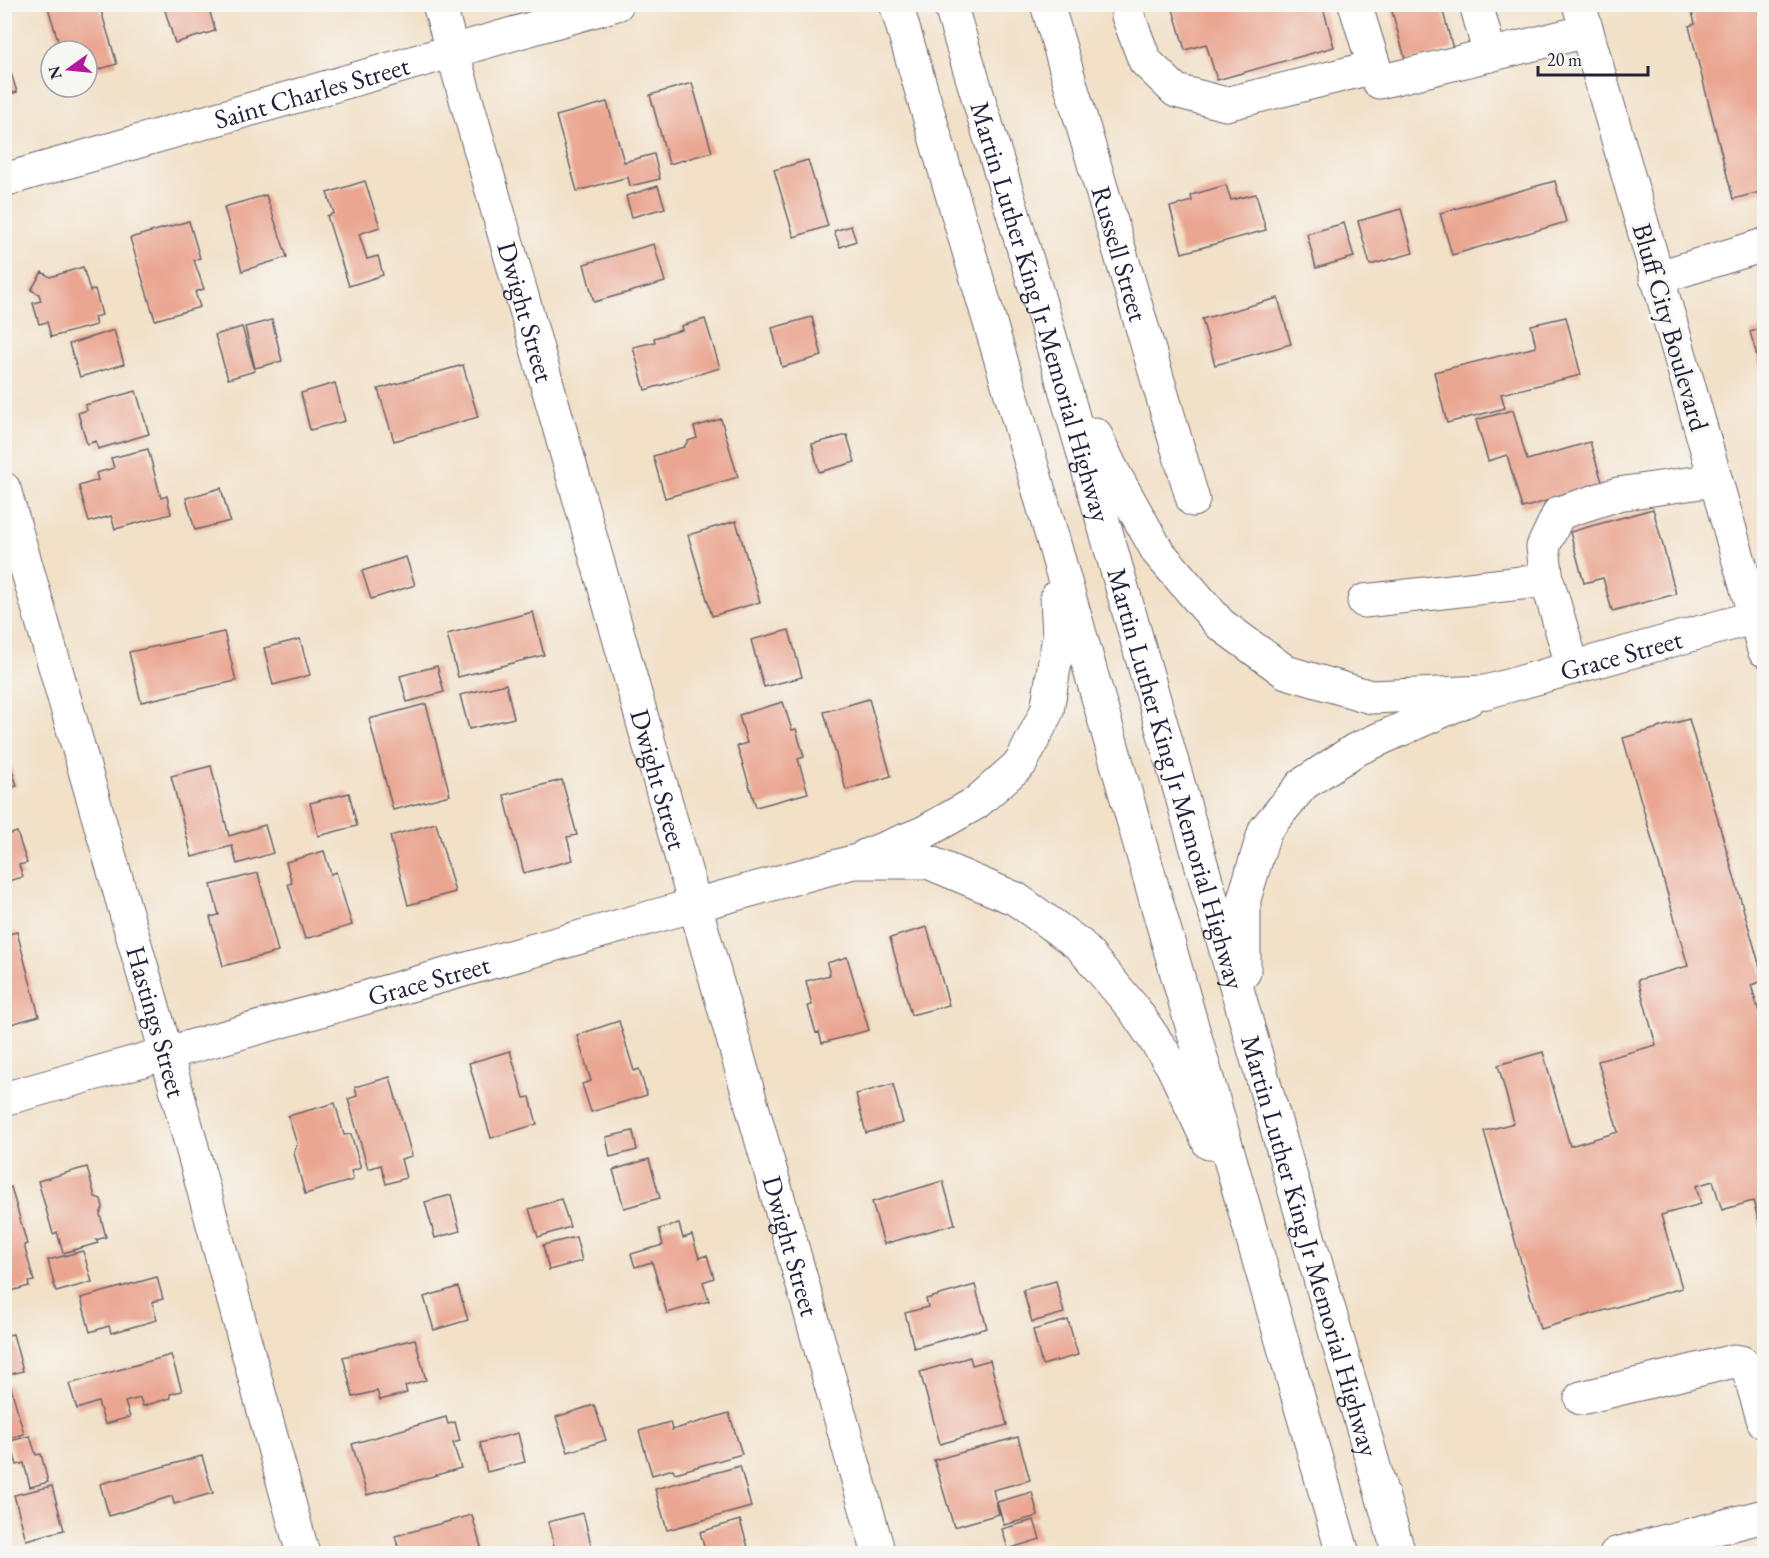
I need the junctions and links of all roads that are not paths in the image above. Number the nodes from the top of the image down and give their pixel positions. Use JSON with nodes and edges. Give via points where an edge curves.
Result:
{"nodes":[{"id":1,"x":439,"y":4,"type":"edge"},
{"id":2,"x":617,"y":4,"type":"edge"},
{"id":3,"x":896,"y":4,"type":"edge"},
{"id":4,"x":950,"y":4,"type":"edge"},
{"id":5,"x":1047,"y":4,"type":"edge"},
{"id":6,"x":1128,"y":4,"type":"edge"},
{"id":7,"x":1355,"y":4,"type":"edge"},
{"id":8,"x":1476,"y":4,"type":"edge"},
{"id":9,"x":1583,"y":18,"type":"edge"},
{"id":10,"x":453,"y":51,"type":"junction"},
{"id":11,"x":1490,"y":56,"type":"junction"},
{"id":12,"x":1374,"y":67,"type":"junction"},
{"id":13,"x":4,"y":180,"type":"edge"},
{"id":14,"x":1764,"y":245,"type":"edge"},
{"id":15,"x":1656,"y":278,"type":"junction"},
{"id":16,"x":1049,"y":333,"type":"junction"},
{"id":17,"x":1715,"y":480,"type":"junction"},
{"id":18,"x":4,"y":489,"type":"edge"},
{"id":19,"x":1193,"y":500,"type":"dead end"},
{"id":20,"x":1054,"y":544,"type":"junction"},
{"id":21,"x":1547,"y":580,"type":"junction"},
{"id":22,"x":1364,"y":601,"type":"dead end"},
{"id":23,"x":1755,"y":617,"type":"junction"},
{"id":24,"x":1764,"y":650,"type":"edge"},
{"id":25,"x":1573,"y":668,"type":"junction"},
{"id":26,"x":1486,"y":692,"type":"junction"},
{"id":27,"x":853,"y":862,"type":"junction"},
{"id":28,"x":695,"y":905,"type":"junction"},
{"id":29,"x":1244,"y":1010,"type":"junction"},
{"id":30,"x":166,"y":1052,"type":"junction"},
{"id":31,"x":4,"y":1098,"type":"edge"},
{"id":32,"x":1249,"y":1224,"type":"junction"},
{"id":33,"x":1581,"y":1398,"type":"dead end"},
{"id":34,"x":1764,"y":1422,"type":"edge"},
{"id":35,"x":1764,"y":1516,"type":"edge"},
{"id":36,"x":1339,"y":1540,"type":"edge"},
{"id":37,"x":303,"y":1554,"type":"edge"},
{"id":38,"x":879,"y":1554,"type":"edge"},
{"id":39,"x":1399,"y":1554,"type":"edge"},
{"id":40,"x":1616,"y":1554,"type":"edge"}],
"edges":[{"from":1,"to":10,"type":"main road","name":"Dwight Street"},
{"from":2,"to":10,"type":"main road","name":"Saint Charles Street"},
{"from":3,"to":20,"type":"main road","name":"Martin Luther King Jr Memorial Highway"},
{"from":4,"to":16,"type":"main road","name":"Martin Luther King Jr Memorial Highway"},
{"from":5,"to":19,"type":"main road","name":"Russell Street"},
{"from":6,"to":12,"type":"main road","via":[[1128,16],[1145,62],[1176,91],[1186,94],[1226,104]]},
{"from":7,"to":12,"type":"main road"},
{"from":8,"to":11,"type":"main road"},
{"from":9,"to":11,"type":"main road"},
{"from":9,"to":15,"type":"main road","name":"Bluff City Boulevard"},
{"from":10,"to":13,"type":"main road","name":"Saint Charles Street"},
{"from":10,"to":28,"type":"main road","name":"Dwight Street"},
{"from":11,"to":12,"type":"main road","via":[[1379,82]]},
{"from":14,"to":15,"type":"main road"},
{"from":15,"to":17,"type":"main road","name":"Bluff City Boulevard"},
{"from":16,"to":26,"type":"main road","via":[[1111,468],[1158,552],[1220,624],[1286,672],[1371,697]]},
{"from":16,"to":29,"type":"main road","name":"Martin Luther King Jr Memorial Highway"},
{"from":17,"to":21,"type":"main road","via":[[1618,494],[1559,513],[1543,547]]},
{"from":17,"to":23,"type":"main road","name":"Bluff City Boulevard"},
{"from":18,"to":30,"type":"main road","name":"Hastings Street"},
{"from":20,"to":27,"type":"main road","via":[[1059,636],[1047,711],[1021,763],[976,803],[923,832]]},
{"from":20,"to":32,"type":"main road","name":"Martin Luther King Jr Memorial Highway"},
{"from":21,"to":22,"type":"main road"},
{"from":21,"to":25,"type":"main road"},
{"from":23,"to":24,"type":"main road","name":"Bluff City Boulevard"},
{"from":23,"to":25,"type":"main road","name":"Grace Street"},
{"from":25,"to":26,"type":"main road","name":"Grace Street"},
{"from":26,"to":29,"type":"main road","via":[[1355,750],[1304,784],[1265,830],[1244,898]]},
{"from":27,"to":28,"type":"main road","name":"Grace Street"},
{"from":27,"to":32,"type":"main road","via":[[928,862],[1017,899],[1080,945],[1134,1009],[1172,1065]]},
{"from":28,"to":30,"type":"main road","name":"Grace Street"},
{"from":28,"to":38,"type":"main road","name":"Dwight Street"},
{"from":29,"to":39,"type":"main road","name":"Martin Luther King Jr Memorial Highway"},
{"from":30,"to":31,"type":"main road","name":"Grace Street"},
{"from":30,"to":37,"type":"main road","name":"Hastings Street"},
{"from":32,"to":36,"type":"main road","name":"Martin Luther King Jr Memorial Highway"},
{"from":33,"to":34,"type":"main road","via":[[1734,1361],[1748,1368]]},
{"from":35,"to":40,"type":"main road"}]}
